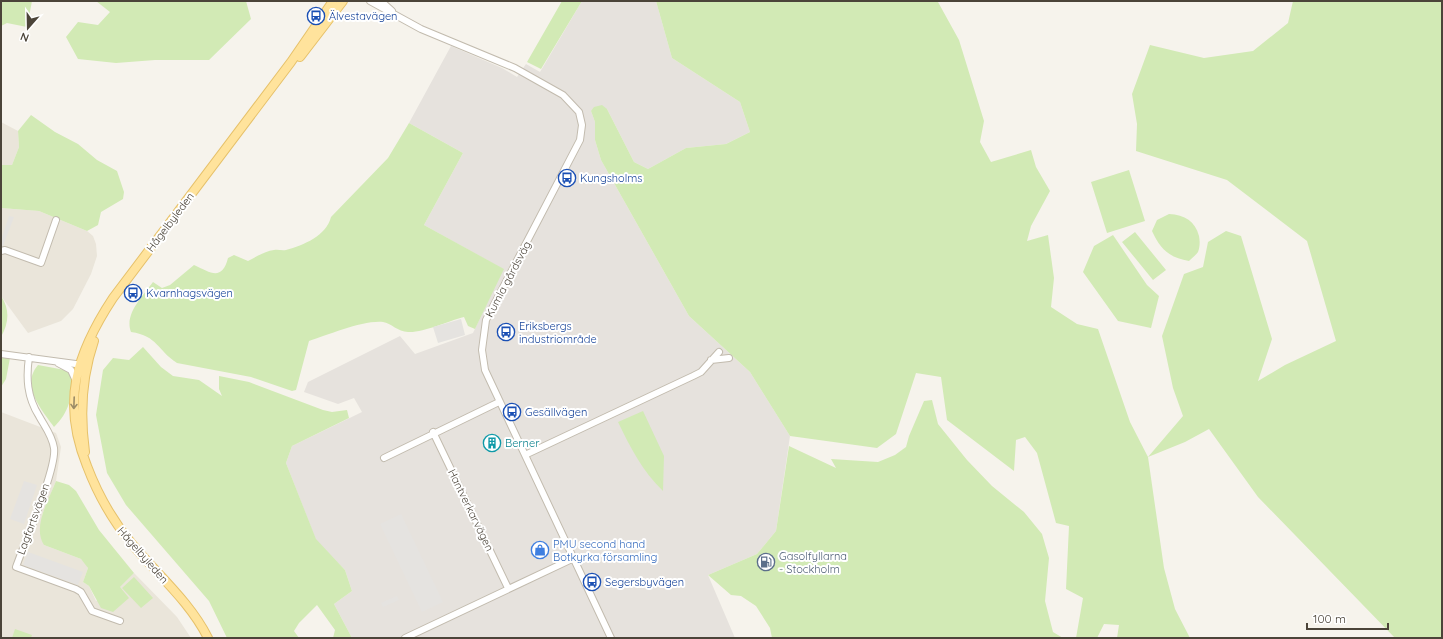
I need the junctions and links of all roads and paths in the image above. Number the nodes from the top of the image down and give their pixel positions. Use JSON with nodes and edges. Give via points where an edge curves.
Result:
{"nodes":[{"id":1,"x":333,"y":1,"type":"edge"},
{"id":2,"x":343,"y":1,"type":"edge"},
{"id":3,"x":370,"y":1,"type":"edge"},
{"id":4,"x":381,"y":1,"type":"edge"},
{"id":5,"x":396,"y":15,"type":"junction"},
{"id":6,"x":56,"y":220,"type":"dead end"},
{"id":7,"x":1,"y":251,"type":"edge"},
{"id":8,"x":719,"y":352,"type":"dead end"},
{"id":9,"x":4,"y":354,"type":"edge"},
{"id":10,"x":29,"y":357,"type":"junction"},
{"id":11,"x":729,"y":358,"type":"dead end"},
{"id":12,"x":45,"y":359,"type":"junction"},
{"id":13,"x":712,"y":360,"type":"junction"},
{"id":14,"x":84,"y":365,"type":"junction"},
{"id":15,"x":76,"y":381,"type":"junction"},
{"id":16,"x":498,"y":402,"type":"junction"},
{"id":17,"x":433,"y":432,"type":"junction"},
{"id":18,"x":526,"y":455,"type":"junction"},
{"id":19,"x":384,"y":458,"type":"dead end"},
{"id":20,"x":87,"y":467,"type":"junction"},
{"id":21,"x":572,"y":559,"type":"junction"},
{"id":22,"x":508,"y":588,"type":"junction"},
{"id":23,"x":120,"y":621,"type":"dead end"},
{"id":24,"x":208,"y":638,"type":"edge"},
{"id":25,"x":405,"y":638,"type":"edge"},
{"id":26,"x":611,"y":638,"type":"edge"}],
"edges":[{"from":1,"to":14,"type":"main road","name":"Hågelbyleden","via":[[291,62],[113,298],[92,334]]},
{"from":2,"to":14,"type":"main road","name":"Hågelbyleden","via":[[127,287],[95,338]]},
{"from":3,"to":5,"type":"street","name":"Kumla gårdsväg"},
{"from":4,"to":5,"type":"street","name":"Kumla gårdsväg"},
{"from":5,"to":16,"type":"street","name":"Kumla gårdsväg","via":[[421,29],[530,75],[563,94],[579,112],[582,125],[576,150],[493,304],[484,327],[482,350],[485,370]]},
{"from":6,"to":7,"type":"street","via":[[41,263],[5,250]]},
{"from":8,"to":13,"type":"street"},
{"from":9,"to":10,"type":"street"},
{"from":10,"to":12,"type":"street"},
{"from":10,"to":23,"type":"street","name":"Lagfartsvägen","via":[[29,396],[50,433],[54,460],[16,567],[76,589],[92,611]]},
{"from":11,"to":13,"type":"street"},
{"from":12,"to":14,"type":"street"},
{"from":12,"to":15,"type":"street","via":[[67,367]]},
{"from":13,"to":18,"type":"street","via":[[701,372]]},
{"from":14,"to":15,"type":"main road","name":"Hågelbyleden"},
{"from":14,"to":20,"type":"main road","name":"Hågelbyleden","via":[[82,418]]},
{"from":15,"to":20,"type":"main road","name":"Hågelbyleden","one_way":true,"via":[[74,421]]},
{"from":16,"to":17,"type":"street"},
{"from":16,"to":18,"type":"street","name":"Kumla gårdsväg"},
{"from":17,"to":19,"type":"street"},
{"from":17,"to":22,"type":"street","name":"Hantverkarvägen"},
{"from":18,"to":21,"type":"street","name":"Kumla gårdsväg"},
{"from":20,"to":24,"type":"main road","name":"Hågelbyleden","via":[[112,518],[189,608]]},
{"from":21,"to":22,"type":"street"},
{"from":21,"to":26,"type":"street","name":"Kumla gårdsväg"},
{"from":22,"to":25,"type":"street"}]}
